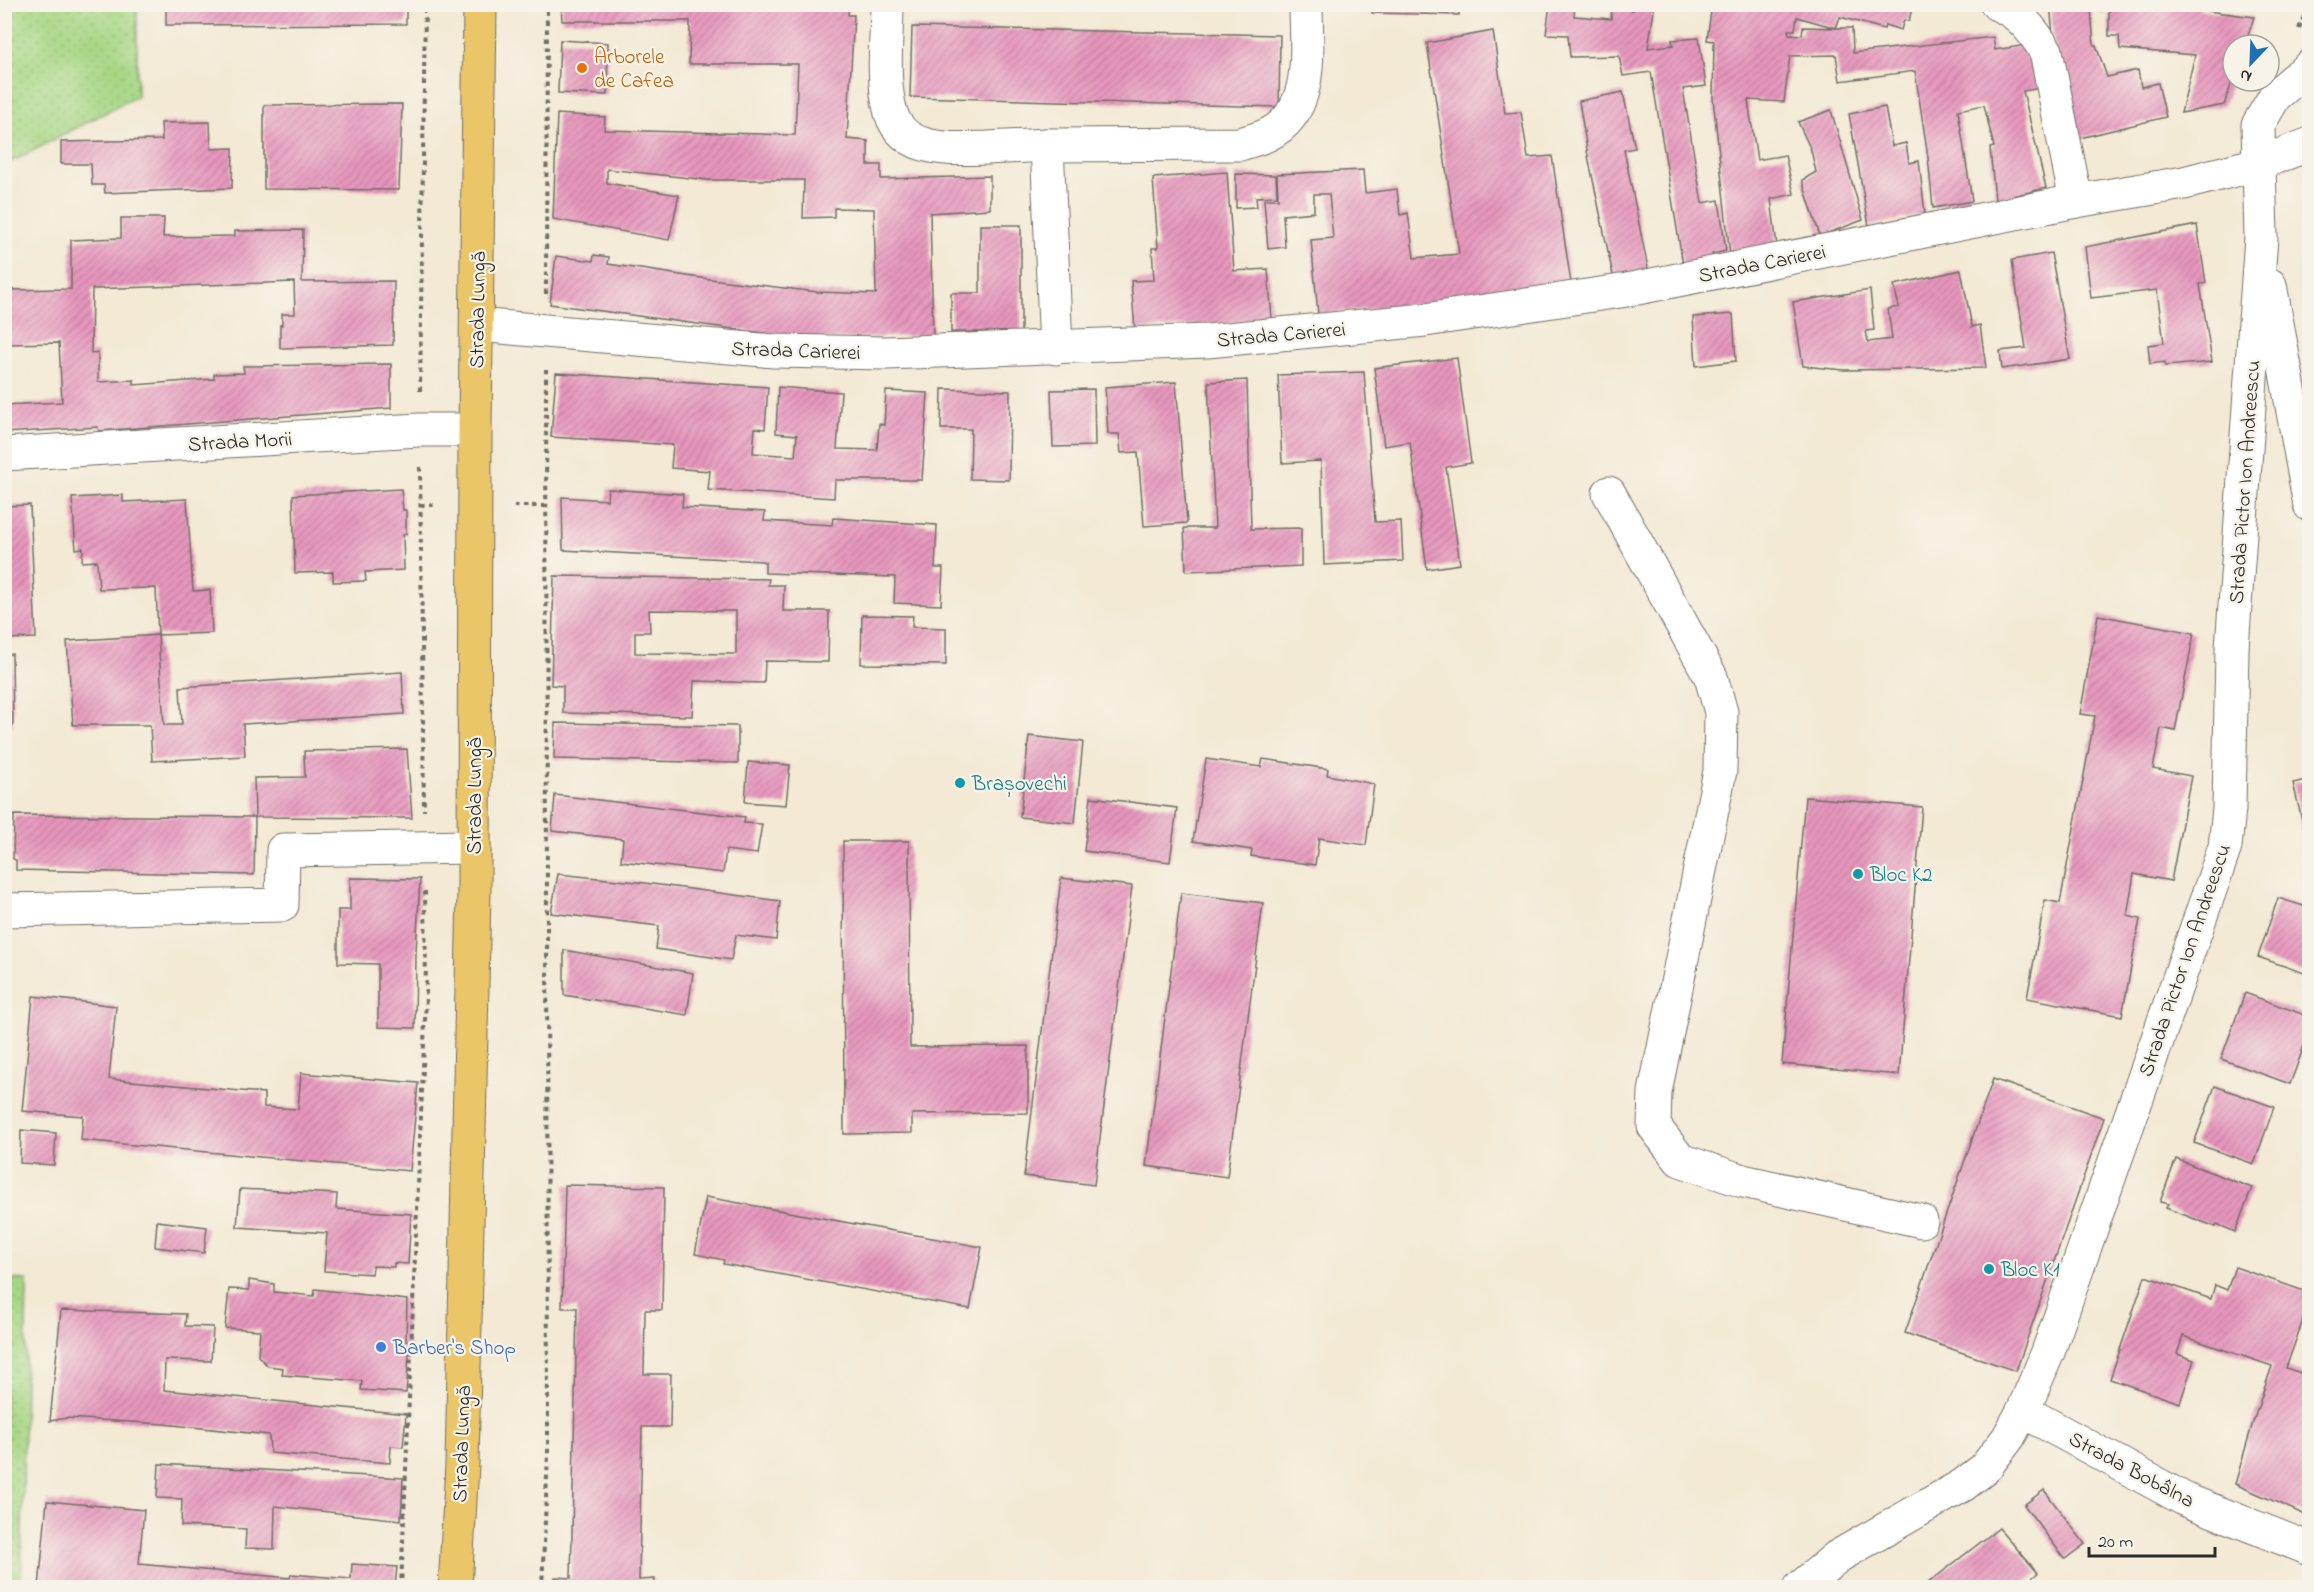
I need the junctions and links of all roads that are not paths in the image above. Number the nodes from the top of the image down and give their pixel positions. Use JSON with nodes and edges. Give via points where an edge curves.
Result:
{"nodes":[{"id":1,"x":480,"y":4,"type":"edge"},
{"id":2,"x":887,"y":4,"type":"edge"},
{"id":3,"x":1306,"y":4,"type":"edge"},
{"id":4,"x":1997,"y":4,"type":"edge"},
{"id":5,"x":2310,"y":66,"type":"edge"},
{"id":6,"x":2310,"y":144,"type":"edge"},
{"id":7,"x":1047,"y":145,"type":"junction"},
{"id":8,"x":2258,"y":164,"type":"junction"},
{"id":9,"x":2076,"y":201,"type":"junction"},
{"id":10,"x":2261,"y":237,"type":"junction"},
{"id":11,"x":477,"y":324,"type":"junction"},
{"id":12,"x":1056,"y":348,"type":"junction"},
{"id":13,"x":475,"y":430,"type":"junction"},
{"id":14,"x":4,"y":454,"type":"edge"},
{"id":15,"x":1609,"y":493,"type":"dead end"},
{"id":16,"x":2310,"y":505,"type":"edge"},
{"id":17,"x":473,"y":847,"type":"junction"},
{"id":18,"x":4,"y":910,"type":"edge"},
{"id":19,"x":1921,"y":1221,"type":"dead end"},
{"id":20,"x":2023,"y":1411,"type":"junction"},
{"id":21,"x":2310,"y":1549,"type":"edge"},
{"id":22,"x":455,"y":1587,"type":"edge"},
{"id":23,"x":1800,"y":1587,"type":"edge"}],
"edges":[{"from":1,"to":11,"type":"main road","name":"Strada Lungă"},
{"from":2,"to":7,"type":"street","via":[[886,87],[889,108],[902,133],[920,144],[945,150]]},
{"from":3,"to":7,"type":"street","via":[[1302,95],[1286,122],[1268,135],[1240,144]]},
{"from":4,"to":9,"type":"street","via":[[2033,30],[2046,51]]},
{"from":5,"to":8,"type":"street","name":"Strada Pictor Ion Andreescu","via":[[2275,96],[2258,125]]},
{"from":6,"to":8,"type":"street","name":"Strada Carierei"},
{"from":7,"to":12,"type":"street"},
{"from":8,"to":9,"type":"street","name":"Strada Carierei","via":[[2184,183]]},
{"from":8,"to":10,"type":"street","name":"Strada Pictor Ion Andreescu"},
{"from":9,"to":12,"type":"street","name":"Strada Carierei","via":[[1627,290],[1523,306],[1425,320],[1207,341]]},
{"from":10,"to":16,"type":"street"},
{"from":10,"to":20,"type":"street","name":"Strada Pictor Ion Andreescu","via":[[2232,648],[2225,847],[2048,1352]]},
{"from":11,"to":12,"type":"street","name":"Strada Carierei","via":[[774,351],[886,353]]},
{"from":11,"to":13,"type":"main road","name":"Strada Lungă"},
{"from":13,"to":14,"type":"street","name":"Strada Morii"},
{"from":13,"to":17,"type":"main road","name":"Strada Lungă"},
{"from":15,"to":19,"type":"street","via":[[1711,677],[1721,712],[1720,771],[1655,1092],[1654,1126],[1680,1160],[1743,1181]]},
{"from":17,"to":18,"type":"street","via":[[283,850],[282,905]]},
{"from":17,"to":22,"type":"main road","name":"Strada Lungă","via":[[462,1441]]},
{"from":20,"to":21,"type":"street","name":"Strada Bobâlna","via":[[2186,1500]]},
{"from":20,"to":23,"type":"street","name":"Strada Pictor Ion Andreescu","via":[[1984,1469],[1837,1557]]}]}
